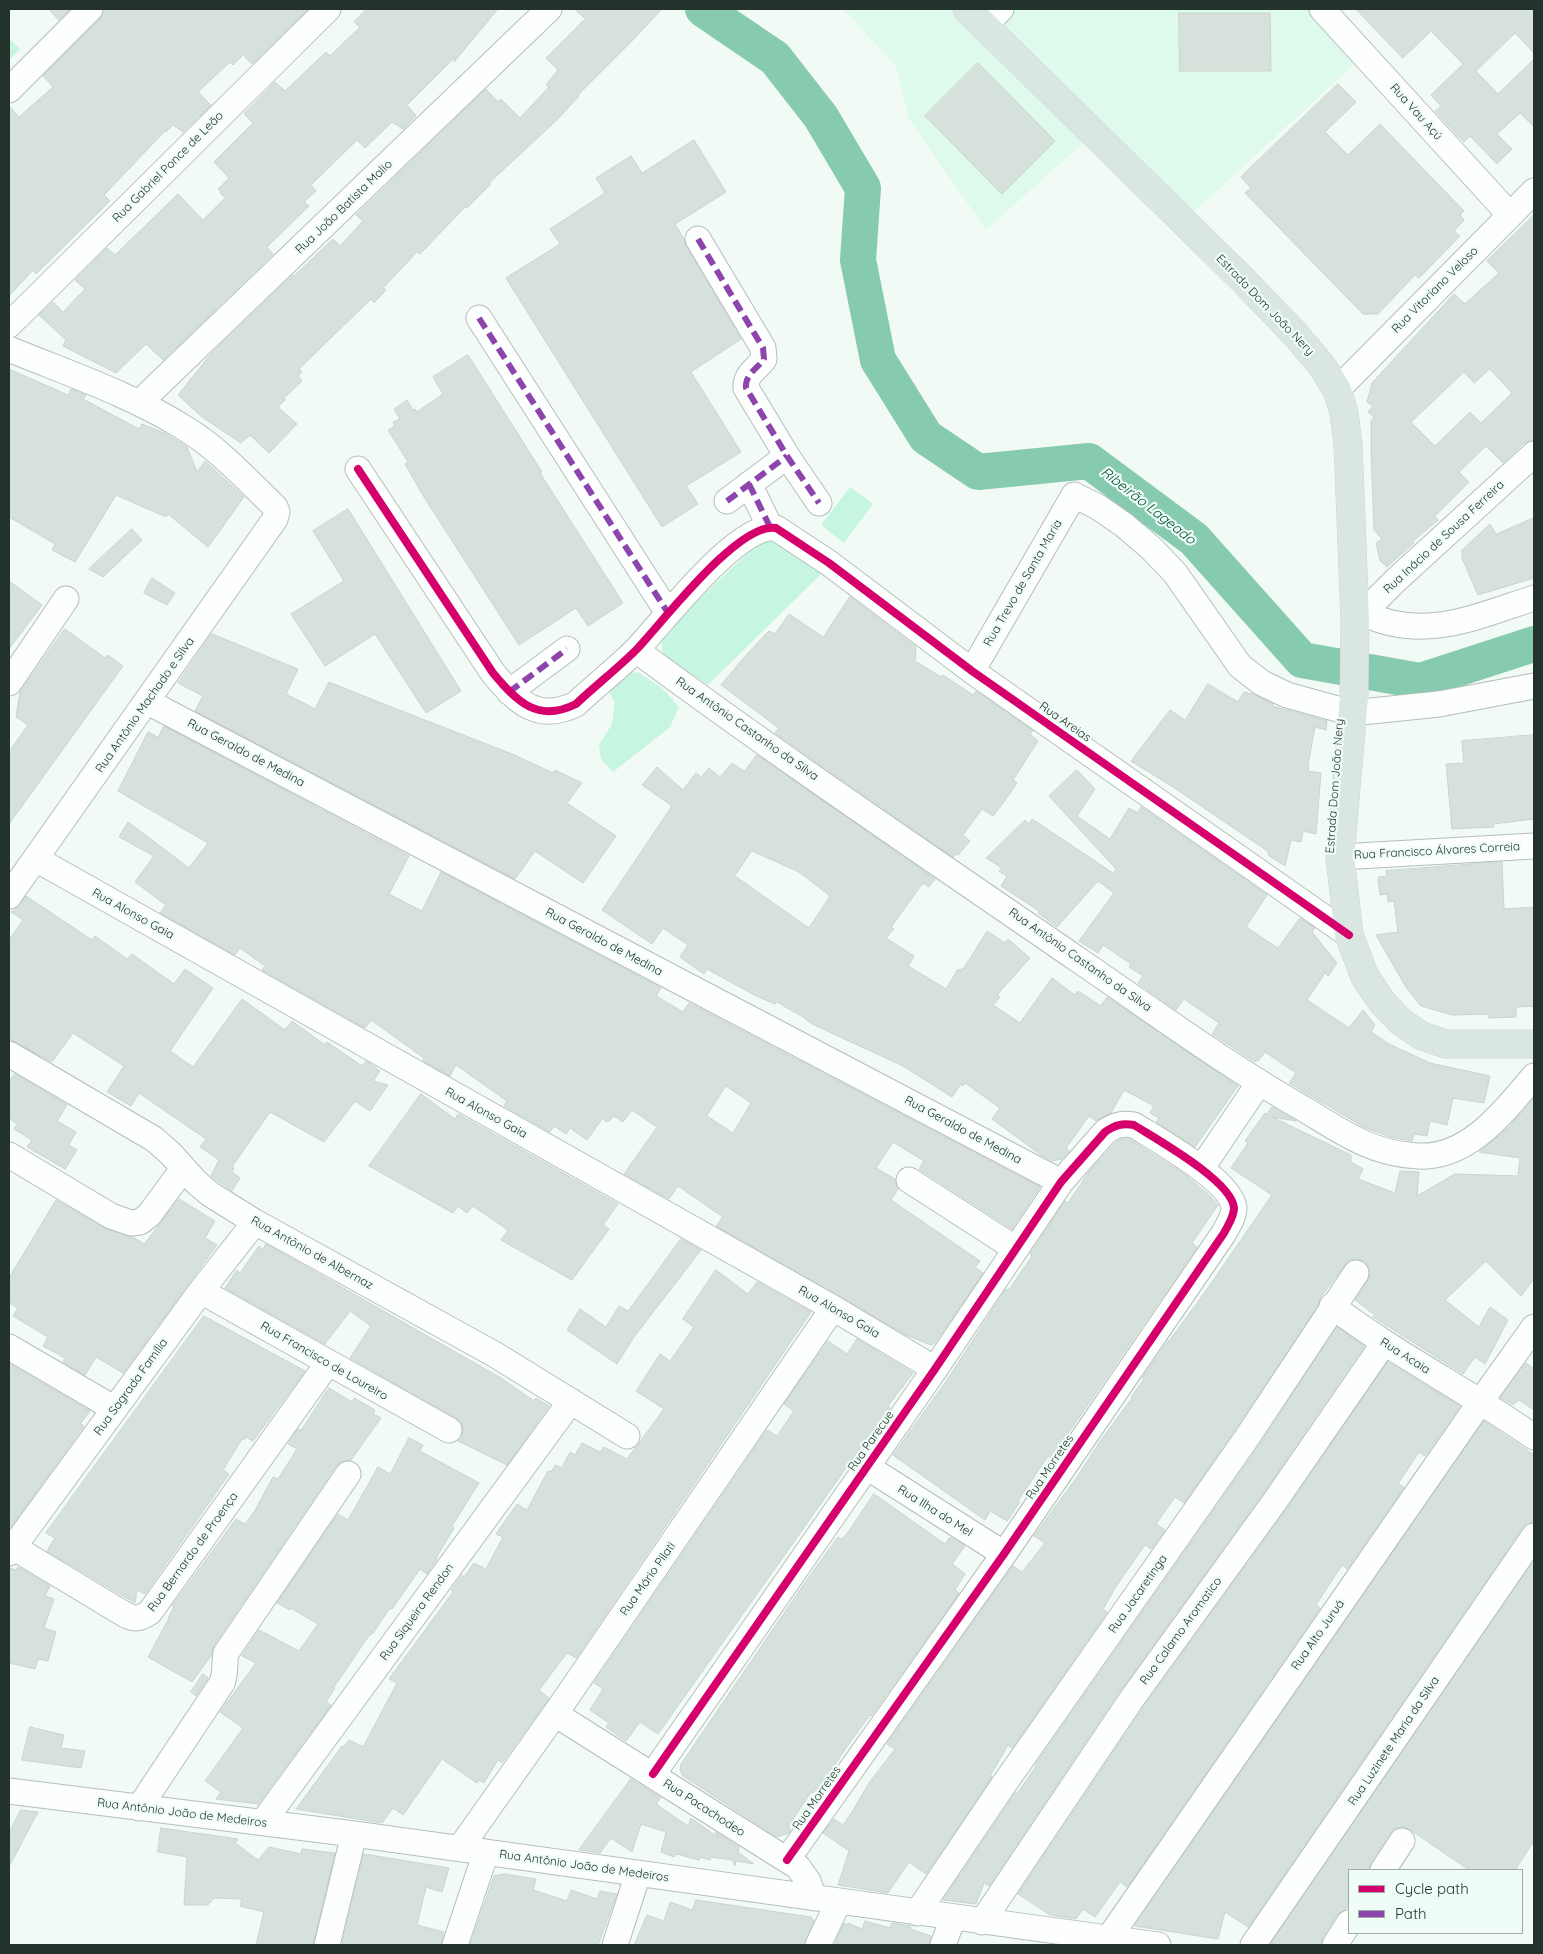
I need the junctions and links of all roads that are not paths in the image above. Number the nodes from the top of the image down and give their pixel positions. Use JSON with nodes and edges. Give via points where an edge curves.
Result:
{"nodes":[{"id":1,"x":90,"y":9,"type":"edge"},
{"id":2,"x":328,"y":9,"type":"edge"},
{"id":3,"x":549,"y":9,"type":"edge"},
{"id":4,"x":1322,"y":9,"type":"edge"},
{"id":5,"x":984,"y":14,"type":"edge"},
{"id":6,"x":9,"y":90,"type":"edge"},
{"id":7,"x":1534,"y":191,"type":"edge"},
{"id":8,"x":1510,"y":215,"type":"junction"},
{"id":9,"x":698,"y":239,"type":"dead end"},
{"id":10,"x":479,"y":318,"type":"dead end"},
{"id":11,"x":9,"y":325,"type":"edge"},
{"id":12,"x":9,"y":349,"type":"edge"},
{"id":13,"x":1337,"y":390,"type":"junction"},
{"id":14,"x":139,"y":404,"type":"junction"},
{"id":15,"x":1534,"y":454,"type":"edge"},
{"id":16,"x":788,"y":456,"type":"junction"},
{"id":17,"x":358,"y":469,"type":"dead end"},
{"id":18,"x":749,"y":484,"type":"junction"},
{"id":19,"x":727,"y":501,"type":"dead end"},
{"id":20,"x":819,"y":503,"type":"dead end"},
{"id":21,"x":770,"y":527,"type":"junction"},
{"id":22,"x":1534,"y":598,"type":"edge"},
{"id":23,"x":66,"y":599,"type":"dead end"},
{"id":24,"x":668,"y":613,"type":"junction"},
{"id":25,"x":1357,"y":623,"type":"junction"},
{"id":26,"x":566,"y":649,"type":"dead end"},
{"id":27,"x":636,"y":650,"type":"junction"},
{"id":28,"x":972,"y":671,"type":"junction"},
{"id":29,"x":9,"y":683,"type":"edge"},
{"id":30,"x":1534,"y":686,"type":"edge"},
{"id":31,"x":509,"y":692,"type":"junction"},
{"id":32,"x":148,"y":702,"type":"junction"},
{"id":33,"x":1353,"y":705,"type":"junction"},
{"id":34,"x":1534,"y":846,"type":"edge"},
{"id":35,"x":1340,"y":857,"type":"junction"},
{"id":36,"x":36,"y":859,"type":"junction"},
{"id":37,"x":9,"y":896,"type":"edge"},
{"id":38,"x":1349,"y":935,"type":"junction"},
{"id":39,"x":1534,"y":1044,"type":"edge"},
{"id":40,"x":9,"y":1054,"type":"edge"},
{"id":41,"x":1534,"y":1076,"type":"edge"},
{"id":42,"x":1258,"y":1083,"type":"junction"},
{"id":43,"x":1113,"y":1126,"type":"joint"},
{"id":44,"x":9,"y":1155,"type":"edge"},
{"id":45,"x":183,"y":1169,"type":"junction"},
{"id":46,"x":1201,"y":1169,"type":"junction"},
{"id":47,"x":909,"y":1180,"type":"dead end"},
{"id":48,"x":1061,"y":1182,"type":"junction"},
{"id":49,"x":254,"y":1222,"type":"junction"},
{"id":50,"x":1016,"y":1249,"type":"junction"},
{"id":51,"x":1356,"y":1273,"type":"dead end"},
{"id":52,"x":201,"y":1291,"type":"junction"},
{"id":53,"x":1332,"y":1306,"type":"junction"},
{"id":54,"x":833,"y":1308,"type":"junction"},
{"id":55,"x":1534,"y":1327,"type":"edge"},
{"id":56,"x":1384,"y":1343,"type":"junction"},
{"id":57,"x":9,"y":1347,"type":"edge"},
{"id":58,"x":328,"y":1363,"type":"junction"},
{"id":59,"x":935,"y":1369,"type":"junction"},
{"id":60,"x":571,"y":1401,"type":"junction"},
{"id":61,"x":1481,"y":1401,"type":"junction"},
{"id":62,"x":115,"y":1408,"type":"junction"},
{"id":63,"x":449,"y":1430,"type":"dead end"},
{"id":64,"x":628,"y":1436,"type":"dead end"},
{"id":65,"x":1534,"y":1437,"type":"edge"},
{"id":66,"x":867,"y":1467,"type":"junction"},
{"id":67,"x":348,"y":1474,"type":"dead end"},
{"id":68,"x":1534,"y":1536,"type":"edge"},
{"id":69,"x":11,"y":1550,"type":"edge"},
{"id":70,"x":1004,"y":1554,"type":"junction"},
{"id":71,"x":555,"y":1714,"type":"junction"},
{"id":72,"x":653,"y":1774,"type":"junction"},
{"id":73,"x":9,"y":1791,"type":"edge"},
{"id":74,"x":139,"y":1808,"type":"junction"},
{"id":75,"x":263,"y":1822,"type":"junction"},
{"id":76,"x":354,"y":1834,"type":"junction"},
{"id":77,"x":1402,"y":1841,"type":"dead end"},
{"id":78,"x":460,"y":1848,"type":"junction"},
{"id":79,"x":486,"y":1852,"type":"junction"},
{"id":80,"x":787,"y":1860,"type":"junction"},
{"id":81,"x":1384,"y":1869,"type":"edge"},
{"id":82,"x":638,"y":1874,"type":"junction"},
{"id":83,"x":814,"y":1898,"type":"junction"},
{"id":84,"x":839,"y":1901,"type":"junction"},
{"id":85,"x":917,"y":1913,"type":"junction"},
{"id":86,"x":953,"y":1918,"type":"junction"},
{"id":87,"x":982,"y":1922,"type":"junction"},
{"id":88,"x":1348,"y":1925,"type":"edge"},
{"id":89,"x":1105,"y":1942,"type":"edge"},
{"id":90,"x":327,"y":1945,"type":"edge"},
{"id":91,"x":455,"y":1945,"type":"edge"},
{"id":92,"x":615,"y":1945,"type":"edge"},
{"id":93,"x":818,"y":1945,"type":"edge"},
{"id":94,"x":943,"y":1945,"type":"edge"},
{"id":95,"x":1158,"y":1945,"type":"edge"},
{"id":96,"x":1254,"y":1945,"type":"edge"},
{"id":97,"x":1335,"y":1945,"type":"edge"}],
"edges":[{"from":1,"to":6,"type":"street"},
{"from":2,"to":11,"type":"street","name":"Rua Gabriel Ponce de Leão"},
{"from":3,"to":14,"type":"street","name":"Rua João Batista Malio"},
{"from":4,"to":8,"type":"street","name":"Rua Vau Açú"},
{"from":5,"to":13,"type":"main road","name":"Estrada Dom João Nery","via":[[1295,334]]},
{"from":7,"to":8,"type":"street","name":"Rua Vitoriano Veloso"},
{"from":8,"to":13,"type":"street","name":"Rua Vitoriano Veloso"},
{"from":9,"to":16,"type":"street","via":[[763,348],[764,359],[750,374],[746,388]]},
{"from":10,"to":24,"type":"street"},
{"from":12,"to":14,"type":"street"},
{"from":13,"to":25,"type":"main road","name":"Estrada Dom João Nery","via":[[1348,444]]},
{"from":14,"to":32,"type":"street","name":"Rua Antônio Machado e Silva","via":[[207,444],[277,512]]},
{"from":15,"to":25,"type":"street","name":"Rua Inácio de Sousa Ferreira","via":[[1396,580]]},
{"from":16,"to":18,"type":"street"},
{"from":16,"to":20,"type":"street"},
{"from":17,"to":31,"type":"street","via":[[493,673]]},
{"from":18,"to":19,"type":"street"},
{"from":18,"to":21,"type":"street"},
{"from":21,"to":24,"type":"street","via":[[748,535],[731,547]]},
{"from":21,"to":28,"type":"street","name":"Rua Areias","via":[[783,532],[829,563]]},
{"from":22,"to":25,"type":"street","via":[[1459,622],[1424,627]]},
{"from":23,"to":29,"type":"street"},
{"from":24,"to":27,"type":"street"},
{"from":25,"to":33,"type":"main road","name":"Estrada Dom João Nery"},
{"from":26,"to":31,"type":"street"},
{"from":27,"to":31,"type":"street","via":[[576,704],[566,709],[537,710],[521,703]]},
{"from":27,"to":42,"type":"street","name":"Rua Antônio Castanho da Silva","via":[[782,755]]},
{"from":28,"to":33,"type":"street","name":"Rua Trevo de Santa Maria","via":[[1074,495],[1098,507],[1151,548],[1175,573],[1240,666],[1287,695]]},
{"from":28,"to":38,"type":"street","name":"Rua Areias"},
{"from":30,"to":33,"type":"street","via":[[1439,704]]},
{"from":32,"to":36,"type":"street","name":"Rua Antônio Machado e Silva"},
{"from":32,"to":48,"type":"street","name":"Rua Geraldo de Medina"},
{"from":33,"to":35,"type":"main road","name":"Estrada Dom João Nery"},
{"from":34,"to":35,"type":"street","name":"Rua Francisco Álvares Correia"},
{"from":35,"to":38,"type":"main road","name":"Estrada Dom João Nery"},
{"from":36,"to":37,"type":"street","name":"Rua Antônio Machado e Silva"},
{"from":36,"to":54,"type":"street","name":"Rua Alonso Gaia"},
{"from":38,"to":39,"type":"main road","name":"Estrada Dom João Nery","via":[[1365,977],[1382,1002],[1401,1022],[1422,1036],[1446,1044]]},
{"from":40,"to":45,"type":"street","name":"Rua Antônio de Albernaz","via":[[154,1138]]},
{"from":41,"to":42,"type":"street","name":"Rua Antônio Castanho da Silva","via":[[1504,1112],[1473,1139],[1445,1153],[1422,1157],[1392,1154],[1366,1146]]},
{"from":42,"to":46,"type":"street"},
{"from":43,"to":46,"type":"street","name":"Rua Morretes","via":[[1123,1123],[1134,1125]]},
{"from":43,"to":48,"type":"street","name":"Rua Parecue"},
{"from":44,"to":45,"type":"street","via":[[112,1216],[131,1223],[140,1222],[149,1215]]},
{"from":45,"to":49,"type":"street","name":"Rua Antônio de Albernaz","via":[[210,1194]]},
{"from":46,"to":70,"type":"street","name":"Rua Morretes","via":[[1231,1198],[1234,1208],[1232,1219]]},
{"from":47,"to":50,"type":"street"},
{"from":48,"to":50,"type":"street","name":"Rua Parecue"},
{"from":49,"to":52,"type":"street","name":"Rua Sagrada Família"},
{"from":49,"to":60,"type":"street","name":"Rua Antônio de Albernaz","via":[[494,1354]]},
{"from":50,"to":59,"type":"street","name":"Rua Parecue"},
{"from":51,"to":53,"type":"street","name":"Rua Jacaretinga"},
{"from":52,"to":58,"type":"street","name":"Rua Francisco de Loureiro"},
{"from":52,"to":62,"type":"street","name":"Rua Sagrada Família"},
{"from":53,"to":56,"type":"street","name":"Rua Acaia"},
{"from":53,"to":85,"type":"street","name":"Rua Jacaretinga","via":[[1246,1439]]},
{"from":54,"to":59,"type":"street","name":"Rua Alonso Gaia"},
{"from":54,"to":71,"type":"street","name":"Rua Mário Pilati"},
{"from":55,"to":61,"type":"street","name":"Rua Alto Juruá"},
{"from":56,"to":61,"type":"street","name":"Rua Acaia"},
{"from":56,"to":87,"type":"street","name":"Rua Calamo Aromatico","via":[[1131,1700]]},
{"from":57,"to":62,"type":"street"},
{"from":58,"to":63,"type":"street","name":"Rua Francisco de Loureiro"},
{"from":58,"to":69,"type":"street","name":"Rua Bernardo de Proença","via":[[155,1605],[143,1617],[131,1618]]},
{"from":59,"to":66,"type":"street","name":"Rua Parecue"},
{"from":60,"to":64,"type":"street","name":"Rua Antônio de Albernaz"},
{"from":60,"to":75,"type":"street","name":"Rua Siqueira Rendon"},
{"from":61,"to":65,"type":"street","name":"Rua Acaia"},
{"from":61,"to":89,"type":"street","name":"Rua Alto Juruá"},
{"from":62,"to":69,"type":"street","name":"Rua Sagrada Família"},
{"from":66,"to":70,"type":"street","name":"Rua Ilha do Mel"},
{"from":66,"to":72,"type":"street","name":"Rua Parecue"},
{"from":67,"to":74,"type":"street","via":[[226,1653],[226,1674],[222,1684]]},
{"from":68,"to":96,"type":"street","name":"Rua Luzinete Maria da Silva"},
{"from":70,"to":80,"type":"street","name":"Rua Morretes"},
{"from":71,"to":72,"type":"street","name":"Rua Pacachodeo"},
{"from":71,"to":78,"type":"street","name":"Rua Mário Pilati"},
{"from":72,"to":80,"type":"street","name":"Rua Pacachodeo"},
{"from":73,"to":74,"type":"street","name":"Rua Antônio João de Medeiros"},
{"from":74,"to":75,"type":"street","name":"Rua Antônio João de Medeiros"},
{"from":75,"to":76,"type":"street","name":"Rua Antônio João de Medeiros"},
{"from":76,"to":78,"type":"street","name":"Rua Antônio João de Medeiros"},
{"from":76,"to":90,"type":"street"},
{"from":77,"to":81,"type":"street"},
{"from":78,"to":79,"type":"street","name":"Rua Antônio João de Medeiros"},
{"from":79,"to":82,"type":"street","name":"Rua Antônio João de Medeiros"},
{"from":79,"to":91,"type":"street"},
{"from":80,"to":83,"type":"street","name":"Rua Pacachodeo","via":[[804,1873]]},
{"from":82,"to":83,"type":"street","name":"Rua Antônio João de Medeiros"},
{"from":82,"to":92,"type":"street"},
{"from":83,"to":84,"type":"street","name":"Rua Antônio João de Medeiros"},
{"from":84,"to":85,"type":"street","name":"Rua Antônio João de Medeiros"},
{"from":84,"to":93,"type":"street"},
{"from":85,"to":86,"type":"street","name":"Rua Antônio João de Medeiros"},
{"from":86,"to":87,"type":"street","name":"Rua Antônio João de Medeiros"},
{"from":86,"to":94,"type":"street"},
{"from":87,"to":89,"type":"street","name":"Rua Antônio João de Medeiros"},
{"from":88,"to":97,"type":"street"},
{"from":89,"to":95,"type":"street","name":"Rua Antônio João de Medeiros"}]}
